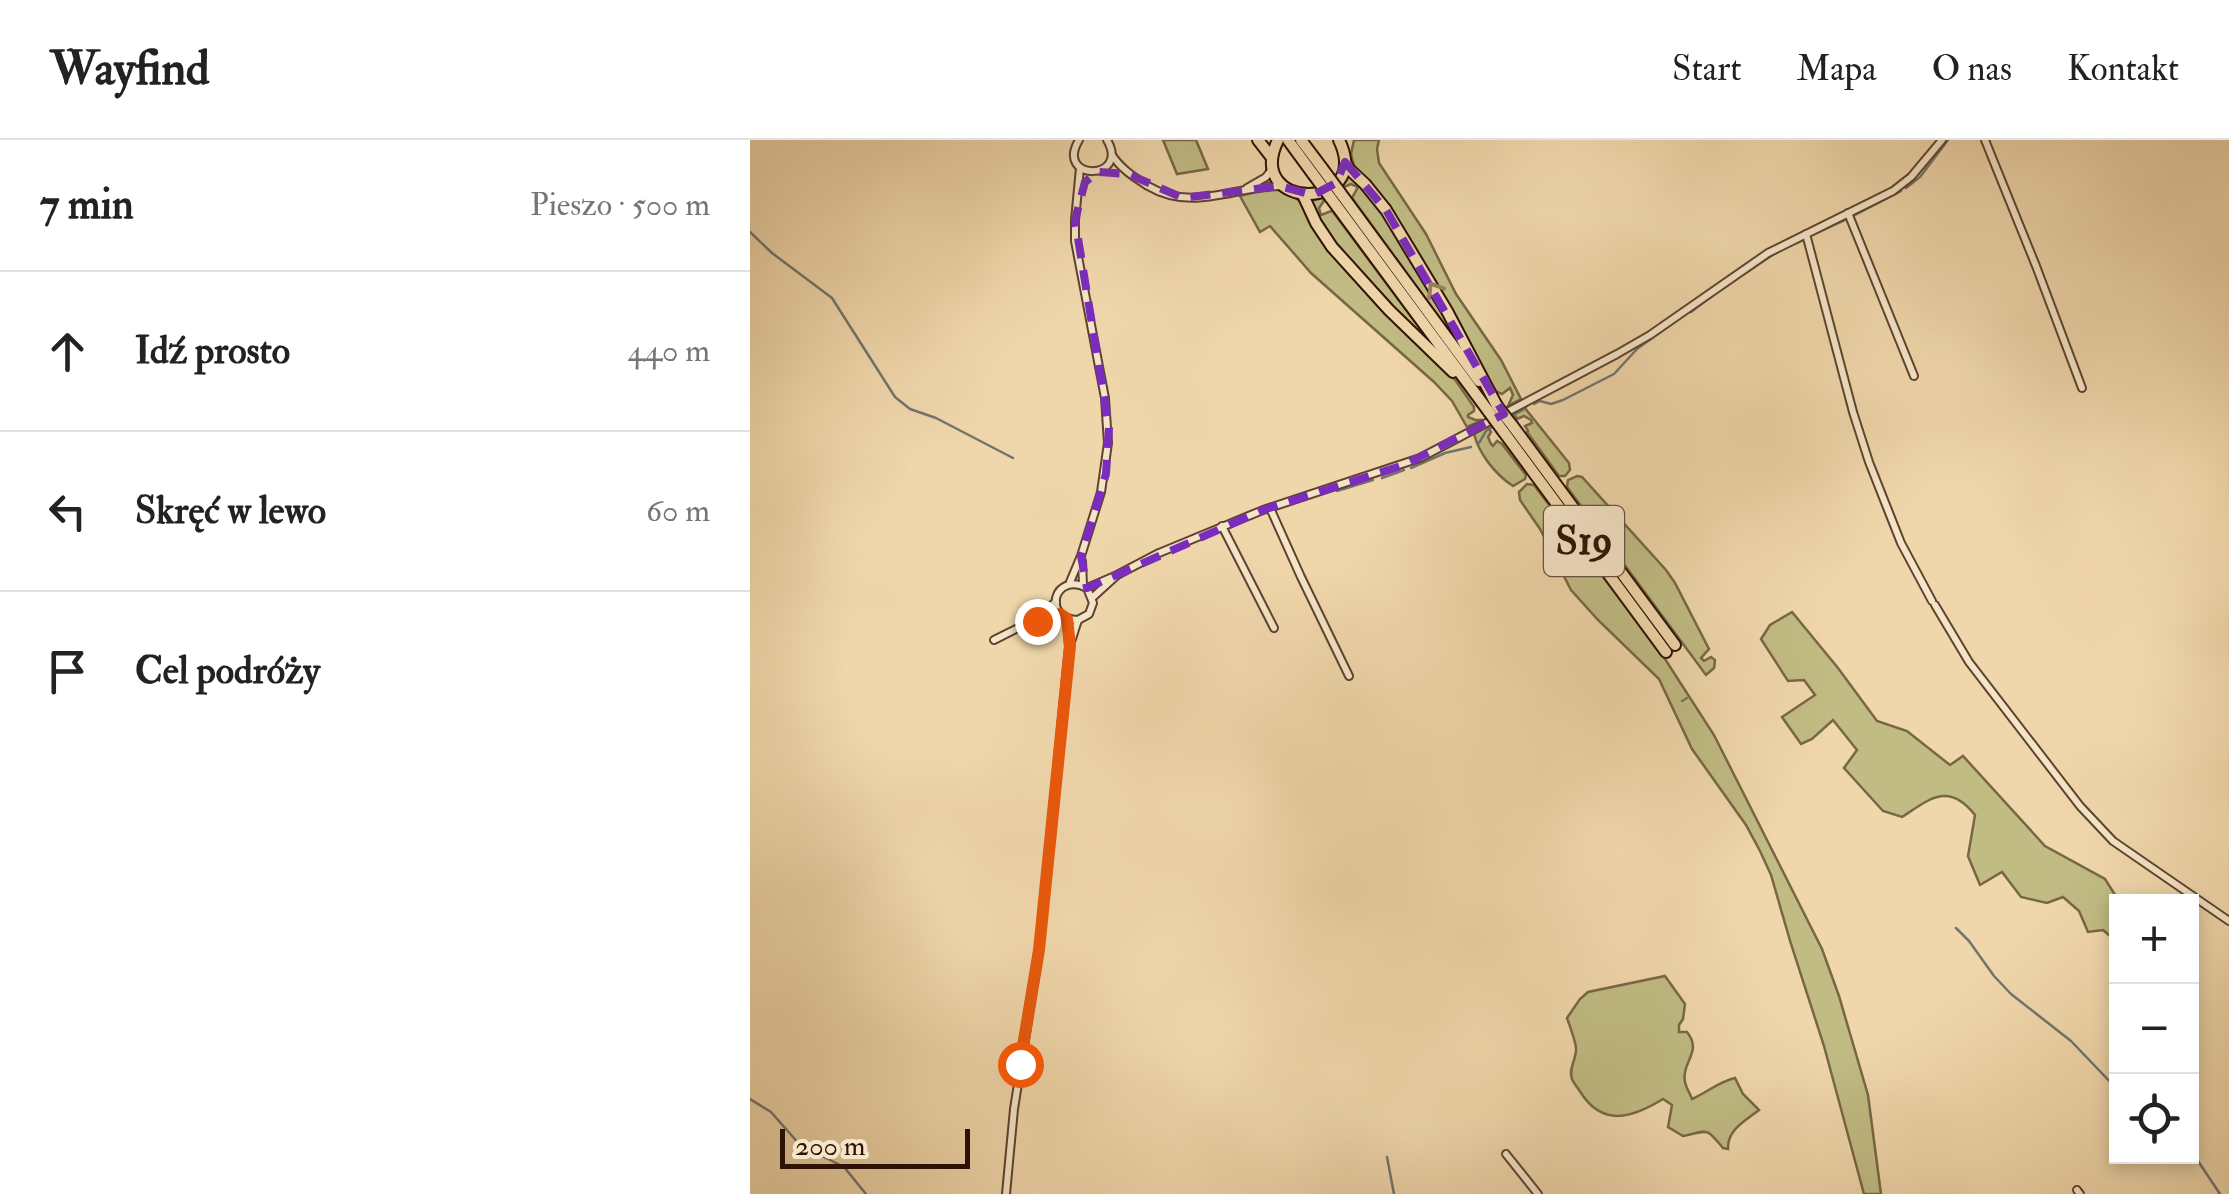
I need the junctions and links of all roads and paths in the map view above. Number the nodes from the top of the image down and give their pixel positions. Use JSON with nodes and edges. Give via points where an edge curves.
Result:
{"nodes":[{"id":1,"x":1106,"y":140,"type":"edge"},
{"id":2,"x":1258,"y":140,"type":"edge"},
{"id":3,"x":1278,"y":140,"type":"edge"},
{"id":4,"x":1301,"y":140,"type":"edge"},
{"id":5,"x":1340,"y":140,"type":"edge"},
{"id":6,"x":1350,"y":140,"type":"edge"},
{"id":7,"x":1942,"y":140,"type":"edge"},
{"id":8,"x":1985,"y":140,"type":"edge"},
{"id":9,"x":1288,"y":141,"type":"edge"},
{"id":10,"x":1074,"y":142,"type":"edge"},
{"id":11,"x":1112,"y":155,"type":"junction"},
{"id":12,"x":1345,"y":157,"type":"junction"},
{"id":13,"x":1273,"y":163,"type":"junction"},
{"id":14,"x":1080,"y":168,"type":"junction"},
{"id":15,"x":1105,"y":168,"type":"junction"},
{"id":16,"x":1318,"y":171,"type":"junction"},
{"id":17,"x":1090,"y":172,"type":"junction"},
{"id":18,"x":1128,"y":174,"type":"junction"},
{"id":19,"x":1284,"y":186,"type":"junction"},
{"id":20,"x":1246,"y":189,"type":"junction"},
{"id":21,"x":1335,"y":194,"type":"junction"},
{"id":22,"x":1303,"y":195,"type":"junction"},
{"id":23,"x":1078,"y":196,"type":"junction"},
{"id":24,"x":1848,"y":213,"type":"junction"},
{"id":25,"x":1806,"y":234,"type":"junction"},
{"id":26,"x":1914,"y":376,"type":"dead end"},
{"id":27,"x":2082,"y":388,"type":"dead end"},
{"id":28,"x":1473,"y":390,"type":"junction"},
{"id":29,"x":1493,"y":408,"type":"junction"},
{"id":30,"x":1270,"y":508,"type":"junction"},
{"id":31,"x":1222,"y":526,"type":"junction"},
{"id":32,"x":1081,"y":556,"type":"junction"},
{"id":33,"x":1117,"y":575,"type":"junction"},
{"id":34,"x":1070,"y":584,"type":"junction"},
{"id":35,"x":1085,"y":586,"type":"junction"},
{"id":36,"x":1093,"y":597,"type":"junction"},
{"id":37,"x":1056,"y":602,"type":"junction"},
{"id":38,"x":1064,"y":617,"type":"junction"},
{"id":39,"x":1078,"y":620,"type":"junction"},
{"id":40,"x":1030,"y":622,"type":"junction"},
{"id":41,"x":1274,"y":628,"type":"dead end"},
{"id":42,"x":994,"y":640,"type":"dead end"},
{"id":43,"x":1070,"y":646,"type":"junction"},
{"id":44,"x":1670,"y":648,"type":"dead end"},
{"id":45,"x":1350,"y":676,"type":"dead end"},
{"id":46,"x":2229,"y":922,"type":"edge"},
{"id":47,"x":1506,"y":1154,"type":"dead end"},
{"id":48,"x":1006,"y":1194,"type":"edge"},
{"id":49,"x":1538,"y":1194,"type":"edge"}],
"edges":[{"from":1,"to":11,"type":"street"},
{"from":2,"to":13,"type":"highway"},
{"from":3,"to":13,"type":"highway"},
{"from":4,"to":16,"type":"highway","number":"S19"},
{"from":5,"to":12,"type":"highway"},
{"from":6,"to":12,"type":"highway"},
{"from":7,"to":24,"type":"street","via":[[1911,178]]},
{"from":8,"to":27,"type":"street"},
{"from":9,"to":16,"type":"highway","number":"S19"},
{"from":10,"to":14,"type":"street"},
{"from":11,"to":15,"type":"street"},
{"from":11,"to":18,"type":"street"},
{"from":12,"to":22,"type":"highway","via":[[1333,186]]},
{"from":29,"to":12,"type":"highway","one_way":true,"via":[[1447,312]]},
{"from":13,"to":19,"type":"highway"},
{"from":13,"to":20,"type":"street","via":[[1266,177]]},
{"from":14,"to":17,"type":"street"},
{"from":14,"to":23,"type":"street"},
{"from":15,"to":17,"type":"street"},
{"from":15,"to":18,"type":"street"},
{"from":16,"to":21,"type":"highway","number":"S19","bridge":true},
{"from":17,"to":23,"type":"street"},
{"from":18,"to":20,"type":"street","via":[[1182,198]]},
{"from":19,"to":20,"type":"street"},
{"from":19,"to":22,"type":"highway"},
{"from":21,"to":28,"type":"highway","number":"S19"},
{"from":21,"to":29,"type":"highway","number":"S19"},
{"from":22,"to":28,"type":"highway","via":[[1332,247]]},
{"from":23,"to":32,"type":"street","via":[[1075,240],[1108,428],[1106,474]]},
{"from":24,"to":25,"type":"street"},
{"from":24,"to":26,"type":"street"},
{"from":25,"to":30,"type":"street","via":[[1616,354],[1446,445]]},
{"from":25,"to":46,"type":"street","via":[[1868,462],[1901,543],[1969,662],[2113,841]]},
{"from":28,"to":29,"type":"highway","number":"S19"},
{"from":29,"to":44,"type":"highway","number":"S19","bridge":true},
{"from":30,"to":31,"type":"street"},
{"from":30,"to":45,"type":"street"},
{"from":31,"to":33,"type":"street"},
{"from":31,"to":41,"type":"street"},
{"from":32,"to":34,"type":"street"},
{"from":32,"to":35,"type":"street"},
{"from":33,"to":35,"type":"street"},
{"from":33,"to":36,"type":"street"},
{"from":34,"to":35,"type":"street"},
{"from":34,"to":37,"type":"street"},
{"from":35,"to":36,"type":"street"},
{"from":36,"to":39,"type":"street","via":[[1089,614]]},
{"from":37,"to":38,"type":"street"},
{"from":37,"to":40,"type":"street"},
{"from":38,"to":39,"type":"street"},
{"from":38,"to":40,"type":"street"},
{"from":38,"to":43,"type":"street"},
{"from":39,"to":43,"type":"street"},
{"from":40,"to":42,"type":"street"},
{"from":43,"to":48,"type":"street"},
{"from":47,"to":49,"type":"street"}]}
